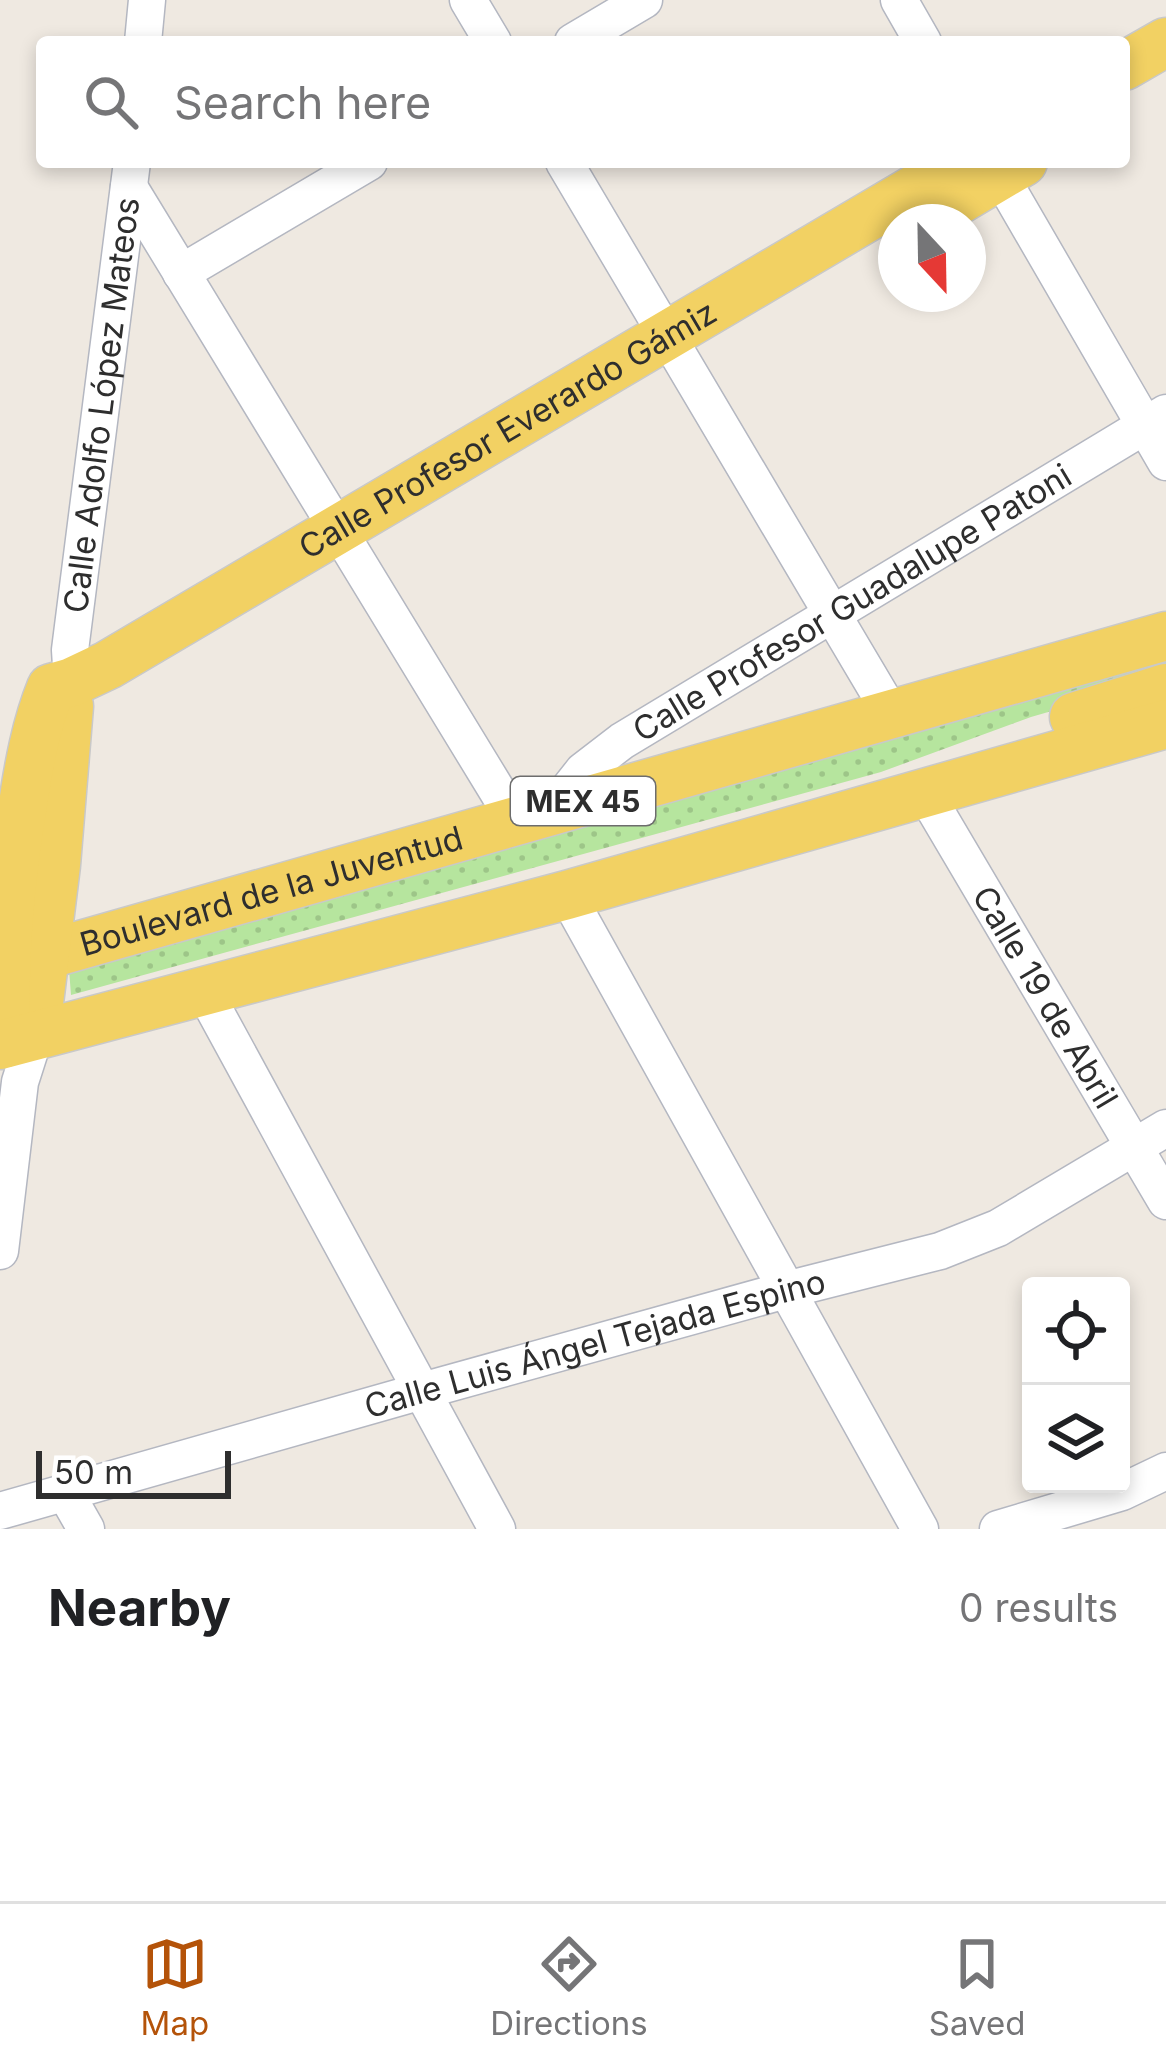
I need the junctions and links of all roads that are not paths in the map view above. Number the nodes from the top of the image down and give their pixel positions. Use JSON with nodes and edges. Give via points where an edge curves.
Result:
{"nodes":[{"id":1,"x":147,"y":0,"type":"edge"},
{"id":2,"x":468,"y":0,"type":"edge"},
{"id":3,"x":644,"y":0,"type":"edge"},
{"id":4,"x":899,"y":0,"type":"edge"},
{"id":5,"x":144,"y":36,"type":"edge"},
{"id":6,"x":489,"y":36,"type":"edge"},
{"id":7,"x":583,"y":36,"type":"edge"},
{"id":8,"x":920,"y":36,"type":"edge"},
{"id":9,"x":1166,"y":42,"type":"edge"},
{"id":10,"x":1130,"y":63,"type":"edge"},
{"id":11,"x":1166,"y":79,"type":"edge"},
{"id":12,"x":1130,"y":100,"type":"edge"},
{"id":13,"x":359,"y":168,"type":"edge"},
{"id":14,"x":568,"y":168,"type":"edge"},
{"id":15,"x":989,"y":168,"type":"edge"},
{"id":16,"x":990,"y":168,"type":"edge"},
{"id":17,"x":996,"y":168,"type":"edge"},
{"id":18,"x":130,"y":175,"type":"edge"},
{"id":19,"x":944,"y":204,"type":"edge"},
{"id":20,"x":878,"y":246,"type":"edge"},
{"id":21,"x":181,"y":273,"type":"junction"},
{"id":22,"x":676,"y":350,"type":"junction"},
{"id":23,"x":1156,"y":420,"type":"edge"},
{"id":24,"x":1166,"y":462,"type":"edge"},
{"id":25,"x":345,"y":542,"type":"junction"},
{"id":26,"x":832,"y":613,"type":"junction"},
{"id":27,"x":1166,"y":636,"type":"edge"},
{"id":28,"x":1166,"y":688,"type":"edge"},
{"id":29,"x":60,"y":690,"type":"junction"},
{"id":30,"x":892,"y":715,"type":"junction"},
{"id":31,"x":1166,"y":724,"type":"edge"},
{"id":32,"x":936,"y":789,"type":"junction"},
{"id":33,"x":534,"y":814,"type":"junction"},
{"id":34,"x":567,"y":895,"type":"junction"},
{"id":35,"x":4,"y":915,"type":"edge"},
{"id":36,"x":16,"y":963,"type":"edge"},
{"id":37,"x":204,"y":991,"type":"junction"},
{"id":38,"x":15,"y":1051,"type":"edge"},
{"id":39,"x":1150,"y":1138,"type":"edge"},
{"id":40,"x":1166,"y":1201,"type":"edge"},
{"id":41,"x":0,"y":1251,"type":"edge"},
{"id":42,"x":787,"y":1290,"type":"junction"},
{"id":43,"x":422,"y":1390,"type":"junction"},
{"id":44,"x":1166,"y":1471,"type":"edge"},
{"id":45,"x":65,"y":1492,"type":"junction"},
{"id":46,"x":0,"y":1511,"type":"edge"},
{"id":47,"x":86,"y":1529,"type":"edge"},
{"id":48,"x":497,"y":1529,"type":"edge"},
{"id":49,"x":920,"y":1529,"type":"edge"},
{"id":50,"x":998,"y":1529,"type":"edge"}],
"edges":[{"from":1,"to":5,"type":"street"},
{"from":2,"to":6,"type":"street"},
{"from":3,"to":7,"type":"street"},
{"from":4,"to":8,"type":"street"},
{"from":9,"to":10,"type":"main road"},
{"from":11,"to":12,"type":"main road"},
{"from":13,"to":21,"type":"street"},
{"from":14,"to":22,"type":"street"},
{"from":15,"to":22,"type":"main road","name":"Calle Profesor Everardo Gámiz"},
{"from":16,"to":19,"type":"main road"},
{"from":17,"to":23,"type":"street"},
{"from":18,"to":21,"type":"street"},
{"from":18,"to":29,"type":"street","name":"Calle Adolfo López Mateos"},
{"from":20,"to":22,"type":"main road","name":"Calle Profesor Everardo Gámiz"},
{"from":21,"to":25,"type":"street"},
{"from":22,"to":25,"type":"main road","name":"Calle Profesor Everardo Gámiz"},
{"from":22,"to":26,"type":"street"},
{"from":23,"to":24,"type":"street"},
{"from":23,"to":26,"type":"street","name":"Calle Profesor Guadalupe Patoni"},
{"from":25,"to":29,"type":"main road","name":"Calle Profesor Everardo Gámiz","via":[[143,679],[91,706]]},
{"from":25,"to":33,"type":"street"},
{"from":26,"to":30,"type":"street"},
{"from":26,"to":33,"type":"street","name":"Calle Profesor Guadalupe Patoni","via":[[622,740]]},
{"from":27,"to":30,"type":"main road","name":"Boulevard de la Juventud","number":"MEX 45"},
{"from":28,"to":32,"type":"main road","via":[[971,756]]},
{"from":29,"to":35,"type":"main road","name":"Calle Adolfo López Mateos","via":[[28,773]]},
{"from":29,"to":36,"type":"main road","name":"Calle Adolfo López Mateos","via":[[56,865]]},
{"from":30,"to":33,"type":"main road","name":"Boulevard de la Juventud","number":"MEX 45"},
{"from":31,"to":32,"type":"main road","number":"MEX 45"},
{"from":32,"to":34,"type":"main road","number":"MEX 45"},
{"from":32,"to":39,"type":"street","name":"Calle 19 de Abril"},
{"from":33,"to":36,"type":"main road","name":"Boulevard de la Juventud","number":"MEX 45"},
{"from":34,"to":37,"type":"main road","number":"MEX 45"},
{"from":34,"to":42,"type":"street"},
{"from":35,"to":36,"type":"main road","name":"Calle Adolfo López Mateos"},
{"from":36,"to":38,"type":"main road","name":"Calle Adolfo López Mateos"},
{"from":37,"to":38,"type":"main road","number":"MEX 45"},
{"from":37,"to":43,"type":"street"},
{"from":38,"to":41,"type":"street","name":"Calle Adolfo López Mateos"},
{"from":39,"to":40,"type":"street","name":"Calle 19 de Abril"},
{"from":39,"to":42,"type":"street","name":"Calle Luis Ángel Tejada Espino","via":[[998,1228]]},
{"from":42,"to":43,"type":"street","name":"Calle Luis Ángel Tejada Espino"},
{"from":42,"to":49,"type":"street"},
{"from":43,"to":45,"type":"street","name":"Calle Luis Ángel Tejada Espino"},
{"from":43,"to":48,"type":"street"},
{"from":44,"to":50,"type":"street"},
{"from":45,"to":46,"type":"street","name":"Calle Luis Ángel Tejada Espino"},
{"from":45,"to":47,"type":"street"}]}
